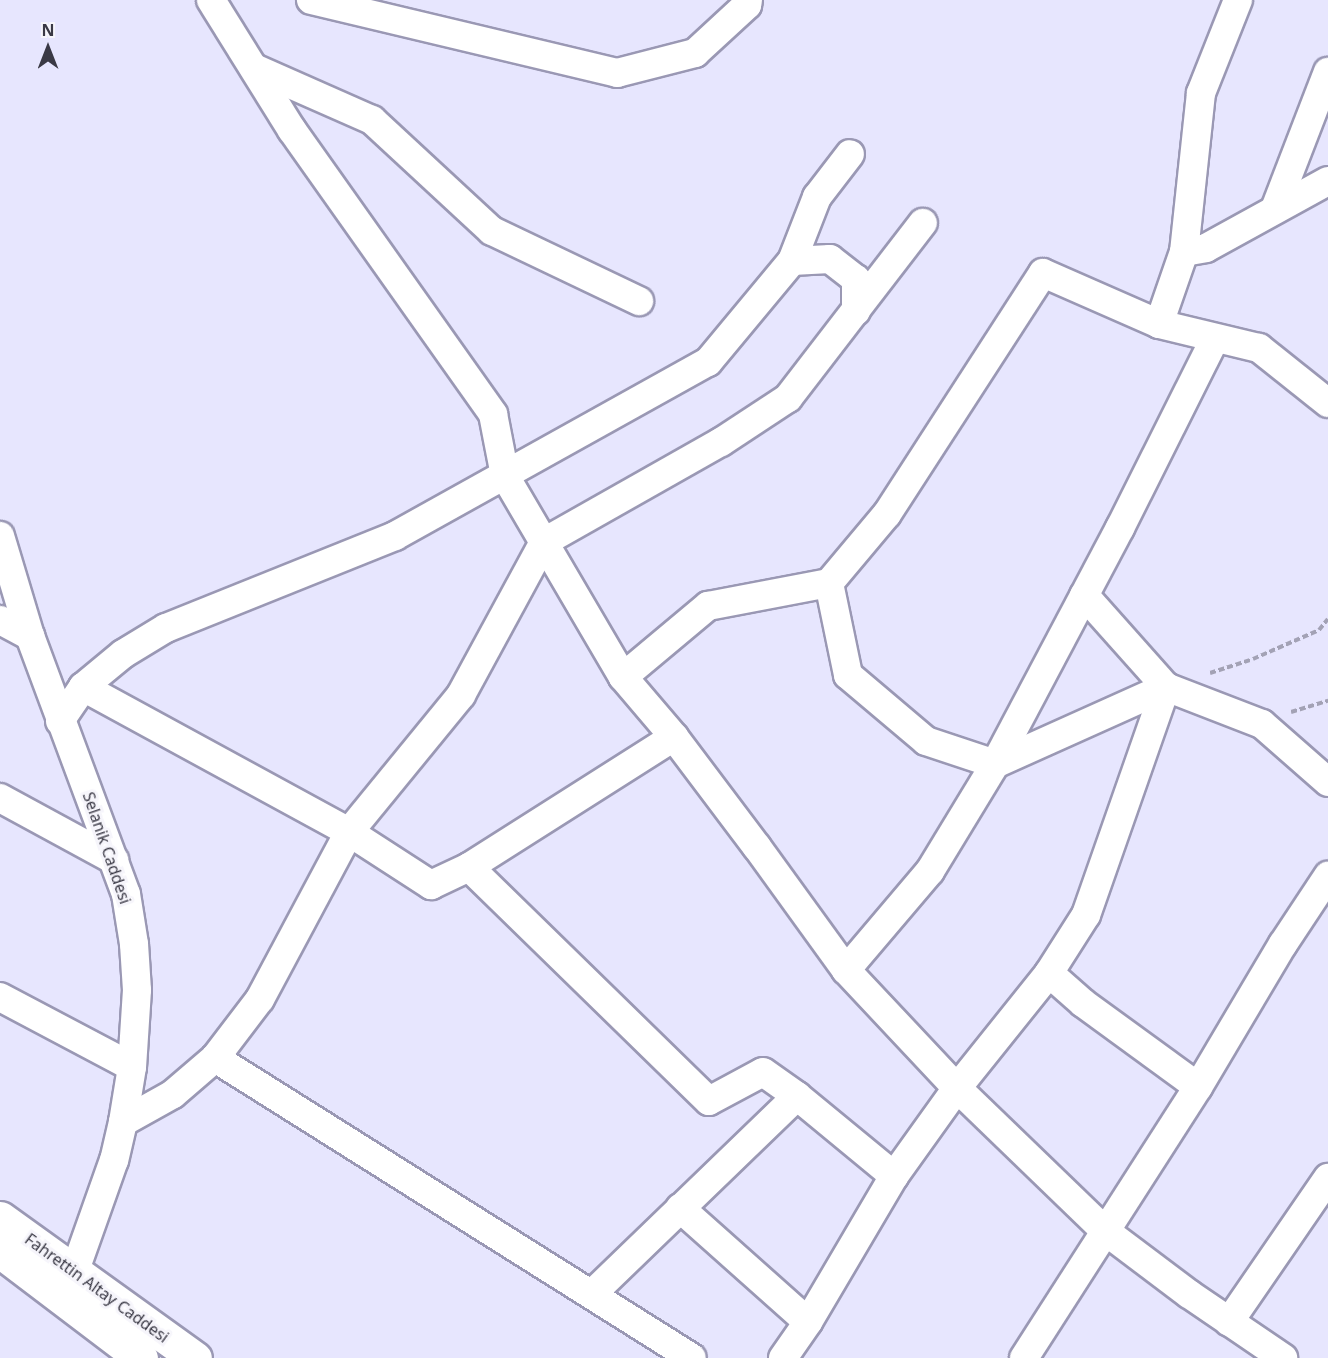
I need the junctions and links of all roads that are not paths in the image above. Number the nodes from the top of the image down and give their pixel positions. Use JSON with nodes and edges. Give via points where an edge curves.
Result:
{"nodes":[{"id":1,"x":211,"y":0,"type":"edge"},
{"id":2,"x":310,"y":0,"type":"edge"},
{"id":3,"x":748,"y":0,"type":"edge"},
{"id":4,"x":1238,"y":0,"type":"edge"},
{"id":5,"x":254,"y":68,"type":"junction"},
{"id":6,"x":1328,"y":72,"type":"edge"},
{"id":7,"x":850,"y":154,"type":"dead end"},
{"id":8,"x":1328,"y":181,"type":"edge"},
{"id":9,"x":1275,"y":209,"type":"junction"},
{"id":10,"x":923,"y":223,"type":"dead end"},
{"id":11,"x":1184,"y":252,"type":"junction"},
{"id":12,"x":792,"y":261,"type":"junction"},
{"id":13,"x":639,"y":301,"type":"dead end"},
{"id":14,"x":856,"y":311,"type":"junction"},
{"id":15,"x":1159,"y":324,"type":"junction"},
{"id":16,"x":1214,"y":340,"type":"junction"},
{"id":17,"x":1328,"y":404,"type":"edge"},
{"id":18,"x":505,"y":476,"type":"junction"},
{"id":19,"x":0,"y":536,"type":"edge"},
{"id":20,"x":544,"y":542,"type":"junction"},
{"id":21,"x":829,"y":583,"type":"junction"},
{"id":22,"x":1084,"y":595,"type":"junction"},
{"id":23,"x":0,"y":620,"type":"edge"},
{"id":24,"x":30,"y":636,"type":"junction"},
{"id":25,"x":623,"y":677,"type":"junction"},
{"id":26,"x":82,"y":687,"type":"junction"},
{"id":27,"x":1166,"y":687,"type":"junction"},
{"id":28,"x":60,"y":721,"type":"junction"},
{"id":29,"x":674,"y":737,"type":"junction"},
{"id":30,"x":995,"y":764,"type":"junction"},
{"id":31,"x":1328,"y":782,"type":"edge"},
{"id":32,"x":0,"y":798,"type":"edge"},
{"id":33,"x":349,"y":832,"type":"junction"},
{"id":34,"x":114,"y":860,"type":"junction"},
{"id":35,"x":469,"y":867,"type":"junction"},
{"id":36,"x":1328,"y":876,"type":"edge"},
{"id":37,"x":846,"y":970,"type":"junction"},
{"id":38,"x":1049,"y":973,"type":"junction"},
{"id":39,"x":0,"y":997,"type":"edge"},
{"id":40,"x":215,"y":1058,"type":"junction"},
{"id":41,"x":132,"y":1067,"type":"junction"},
{"id":42,"x":1198,"y":1087,"type":"junction"},
{"id":43,"x":957,"y":1088,"type":"junction"},
{"id":44,"x":797,"y":1096,"type":"junction"},
{"id":45,"x":123,"y":1122,"type":"junction"},
{"id":46,"x":894,"y":1176,"type":"junction"},
{"id":47,"x":1328,"y":1178,"type":"edge"},
{"id":48,"x":680,"y":1208,"type":"junction"},
{"id":49,"x":0,"y":1218,"type":"edge"},
{"id":50,"x":1104,"y":1230,"type":"junction"},
{"id":51,"x":0,"y":1251,"type":"edge"},
{"id":52,"x":74,"y":1273,"type":"junction"},
{"id":53,"x":592,"y":1294,"type":"junction"},
{"id":54,"x":807,"y":1322,"type":"junction"},
{"id":55,"x":1229,"y":1322,"type":"junction"},
{"id":56,"x":141,"y":1358,"type":"edge"},
{"id":57,"x":195,"y":1358,"type":"edge"},
{"id":58,"x":692,"y":1358,"type":"edge"},
{"id":59,"x":783,"y":1358,"type":"edge"},
{"id":60,"x":1024,"y":1358,"type":"edge"},
{"id":61,"x":1283,"y":1358,"type":"edge"}],
"edges":[{"from":1,"to":5,"type":"street"},
{"from":2,"to":3,"type":"street","via":[[617,73],[695,53]]},
{"from":4,"to":11,"type":"street","via":[[1201,93]]},
{"from":5,"to":13,"type":"street","via":[[372,120],[492,231]]},
{"from":5,"to":18,"type":"street","via":[[292,130],[493,414]]},
{"from":6,"to":9,"type":"street"},
{"from":7,"to":12,"type":"street","via":[[817,197]]},
{"from":8,"to":9,"type":"street"},
{"from":9,"to":11,"type":"street","via":[[1206,248]]},
{"from":10,"to":14,"type":"street"},
{"from":11,"to":15,"type":"street"},
{"from":12,"to":14,"type":"street","via":[[830,259],[856,279]]},
{"from":12,"to":18,"type":"street","via":[[708,362]]},
{"from":14,"to":20,"type":"street","via":[[788,398],[721,442]]},
{"from":15,"to":16,"type":"street"},
{"from":15,"to":21,"type":"street","via":[[1043,273],[887,514]]},
{"from":16,"to":17,"type":"street","via":[[1259,348]]},
{"from":16,"to":22,"type":"street"},
{"from":18,"to":20,"type":"street"},
{"from":18,"to":26,"type":"street","via":[[395,536],[166,628],[123,654]]},
{"from":19,"to":24,"type":"street","name":"Selanik Caddesi"},
{"from":20,"to":25,"type":"street"},
{"from":20,"to":33,"type":"street","via":[[461,694]]},
{"from":21,"to":25,"type":"street","via":[[708,606]]},
{"from":21,"to":30,"type":"street","via":[[848,675],[926,741]]},
{"from":22,"to":27,"type":"street"},
{"from":22,"to":30,"type":"street"},
{"from":23,"to":24,"type":"street"},
{"from":24,"to":28,"type":"street","name":"Selanik Caddesi"},
{"from":25,"to":29,"type":"street"},
{"from":26,"to":28,"type":"street"},
{"from":26,"to":33,"type":"street"},
{"from":27,"to":30,"type":"street"},
{"from":27,"to":31,"type":"street","via":[[1262,724]]},
{"from":27,"to":38,"type":"street","via":[[1086,915]]},
{"from":28,"to":34,"type":"street","name":"Selanik Caddesi"},
{"from":29,"to":35,"type":"street"},
{"from":29,"to":37,"type":"street"},
{"from":30,"to":37,"type":"street","via":[[930,871]]},
{"from":32,"to":34,"type":"street"},
{"from":33,"to":35,"type":"street","via":[[431,885]]},
{"from":33,"to":40,"type":"street","via":[[260,999]]},
{"from":34,"to":41,"type":"street","name":"Selanik Caddesi","via":[[126,894],[134,944],[137,990]]},
{"from":35,"to":44,"type":"street","via":[[709,1101],[763,1072]]},
{"from":36,"to":42,"type":"street"},
{"from":37,"to":43,"type":"street"},
{"from":38,"to":42,"type":"street","via":[[1083,1003]]},
{"from":38,"to":43,"type":"street"},
{"from":39,"to":41,"type":"street"},
{"from":40,"to":45,"type":"street","via":[[173,1094]]},
{"from":40,"to":53,"type":"street"},
{"from":41,"to":45,"type":"street","name":"Selanik Caddesi"},
{"from":42,"to":50,"type":"street"},
{"from":43,"to":46,"type":"street"},
{"from":43,"to":50,"type":"street"},
{"from":44,"to":46,"type":"street"},
{"from":44,"to":48,"type":"street"},
{"from":45,"to":52,"type":"street","name":"Selanik Caddesi","via":[[114,1160]]},
{"from":46,"to":54,"type":"street"},
{"from":47,"to":55,"type":"street"},
{"from":48,"to":53,"type":"street"},
{"from":48,"to":54,"type":"street"},
{"from":49,"to":52,"type":"main road","name":"Fahrettin Altay Caddesi"},
{"from":50,"to":55,"type":"street"},
{"from":50,"to":60,"type":"street"},
{"from":51,"to":56,"type":"main road","name":"Fahrettin Altay Caddesi"},
{"from":52,"to":57,"type":"main road","name":"Fahrettin Altay Caddesi"},
{"from":53,"to":58,"type":"street"},
{"from":54,"to":59,"type":"street"},
{"from":55,"to":61,"type":"street"}]}
